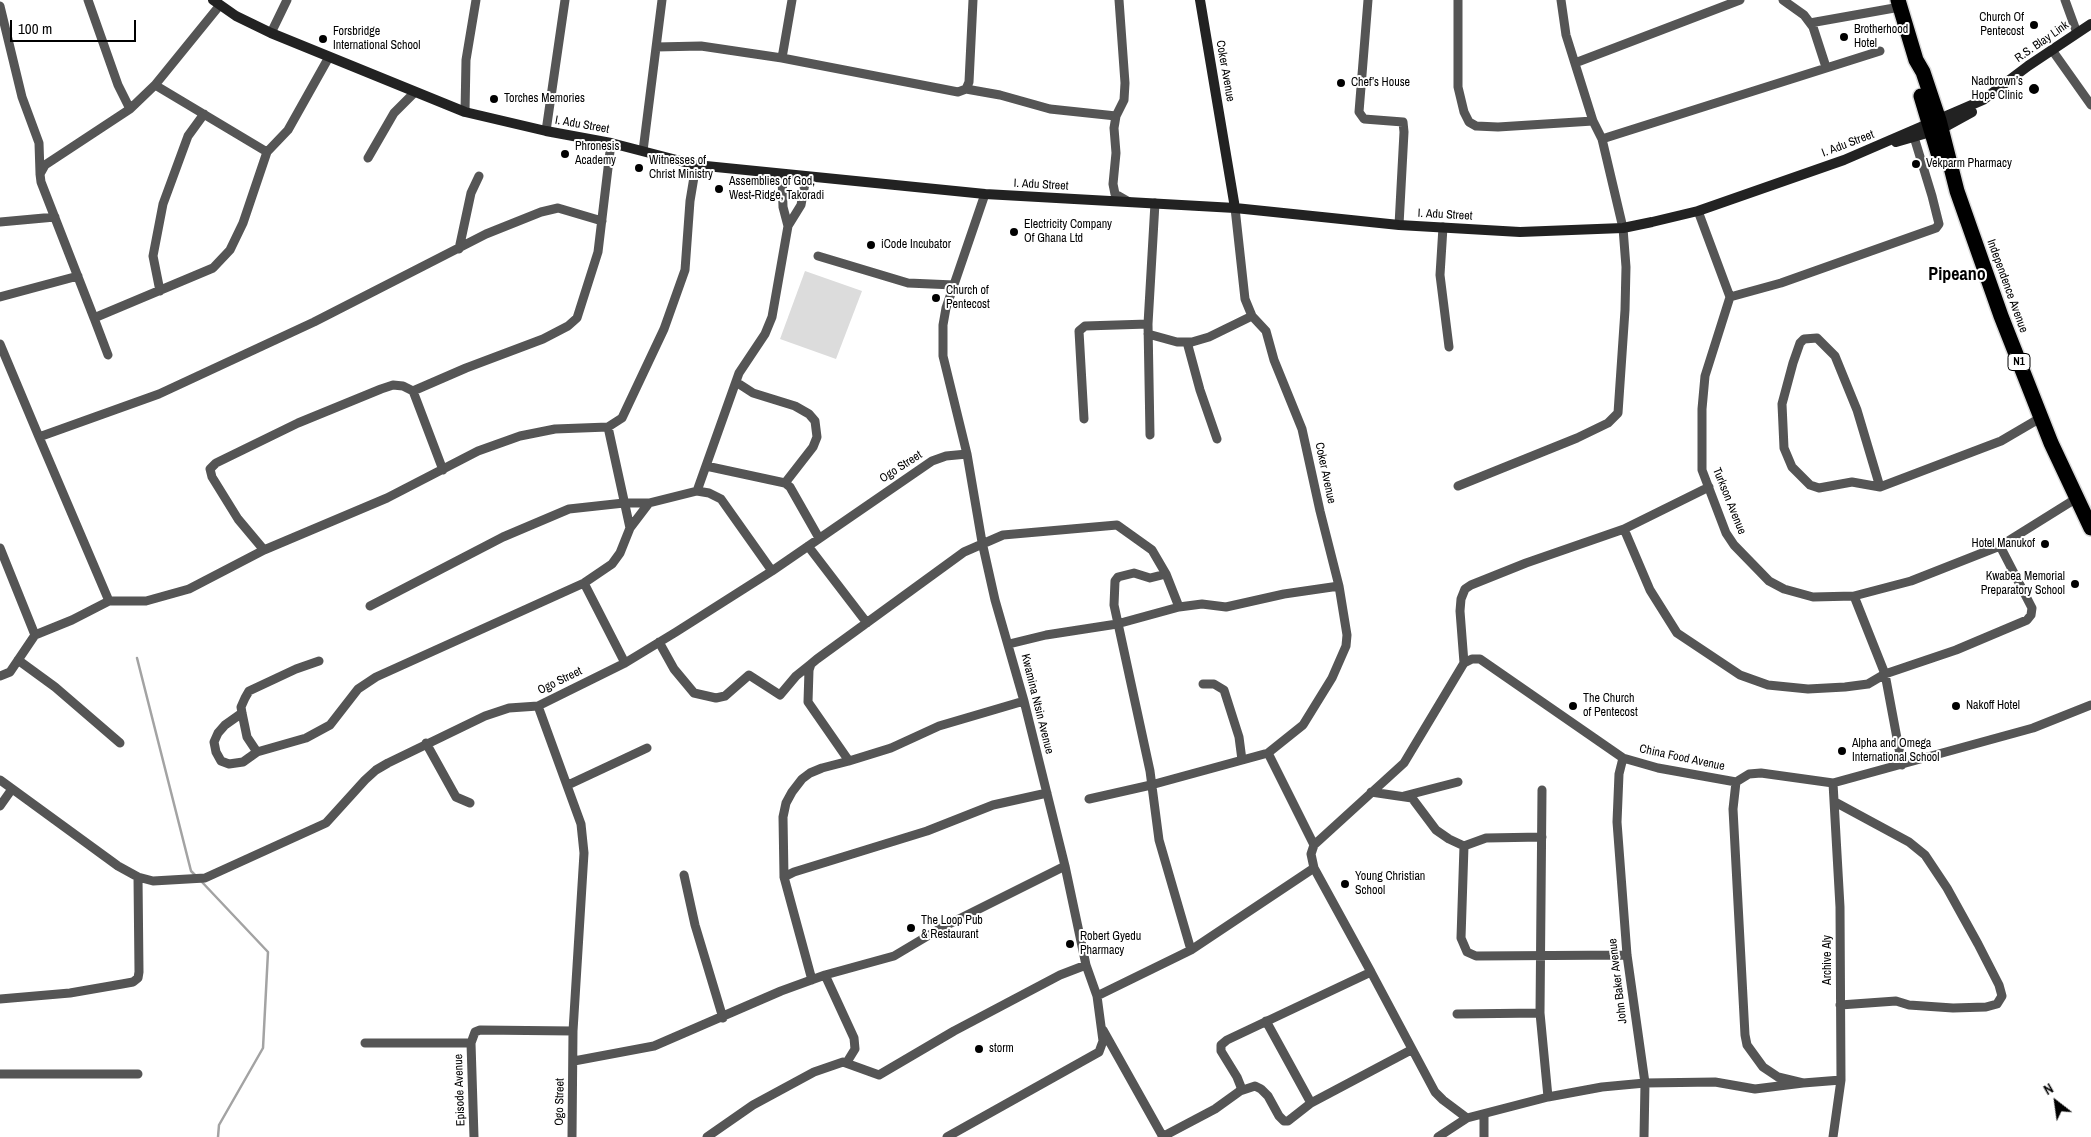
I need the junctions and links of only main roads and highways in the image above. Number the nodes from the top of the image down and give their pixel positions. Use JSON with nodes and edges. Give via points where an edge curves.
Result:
{"nodes":[{"id":1,"x":1898,"y":3,"type":"edge"},
{"id":2,"x":2091,"y":528,"type":"edge"}],
"edges":[{"from":1,"to":2,"type":"highway","name":"Independence Avenue","number":"N1","via":[[1916,60],[1915,76],[1935,126],[1946,177],[1957,191],[2001,316]]}]}
